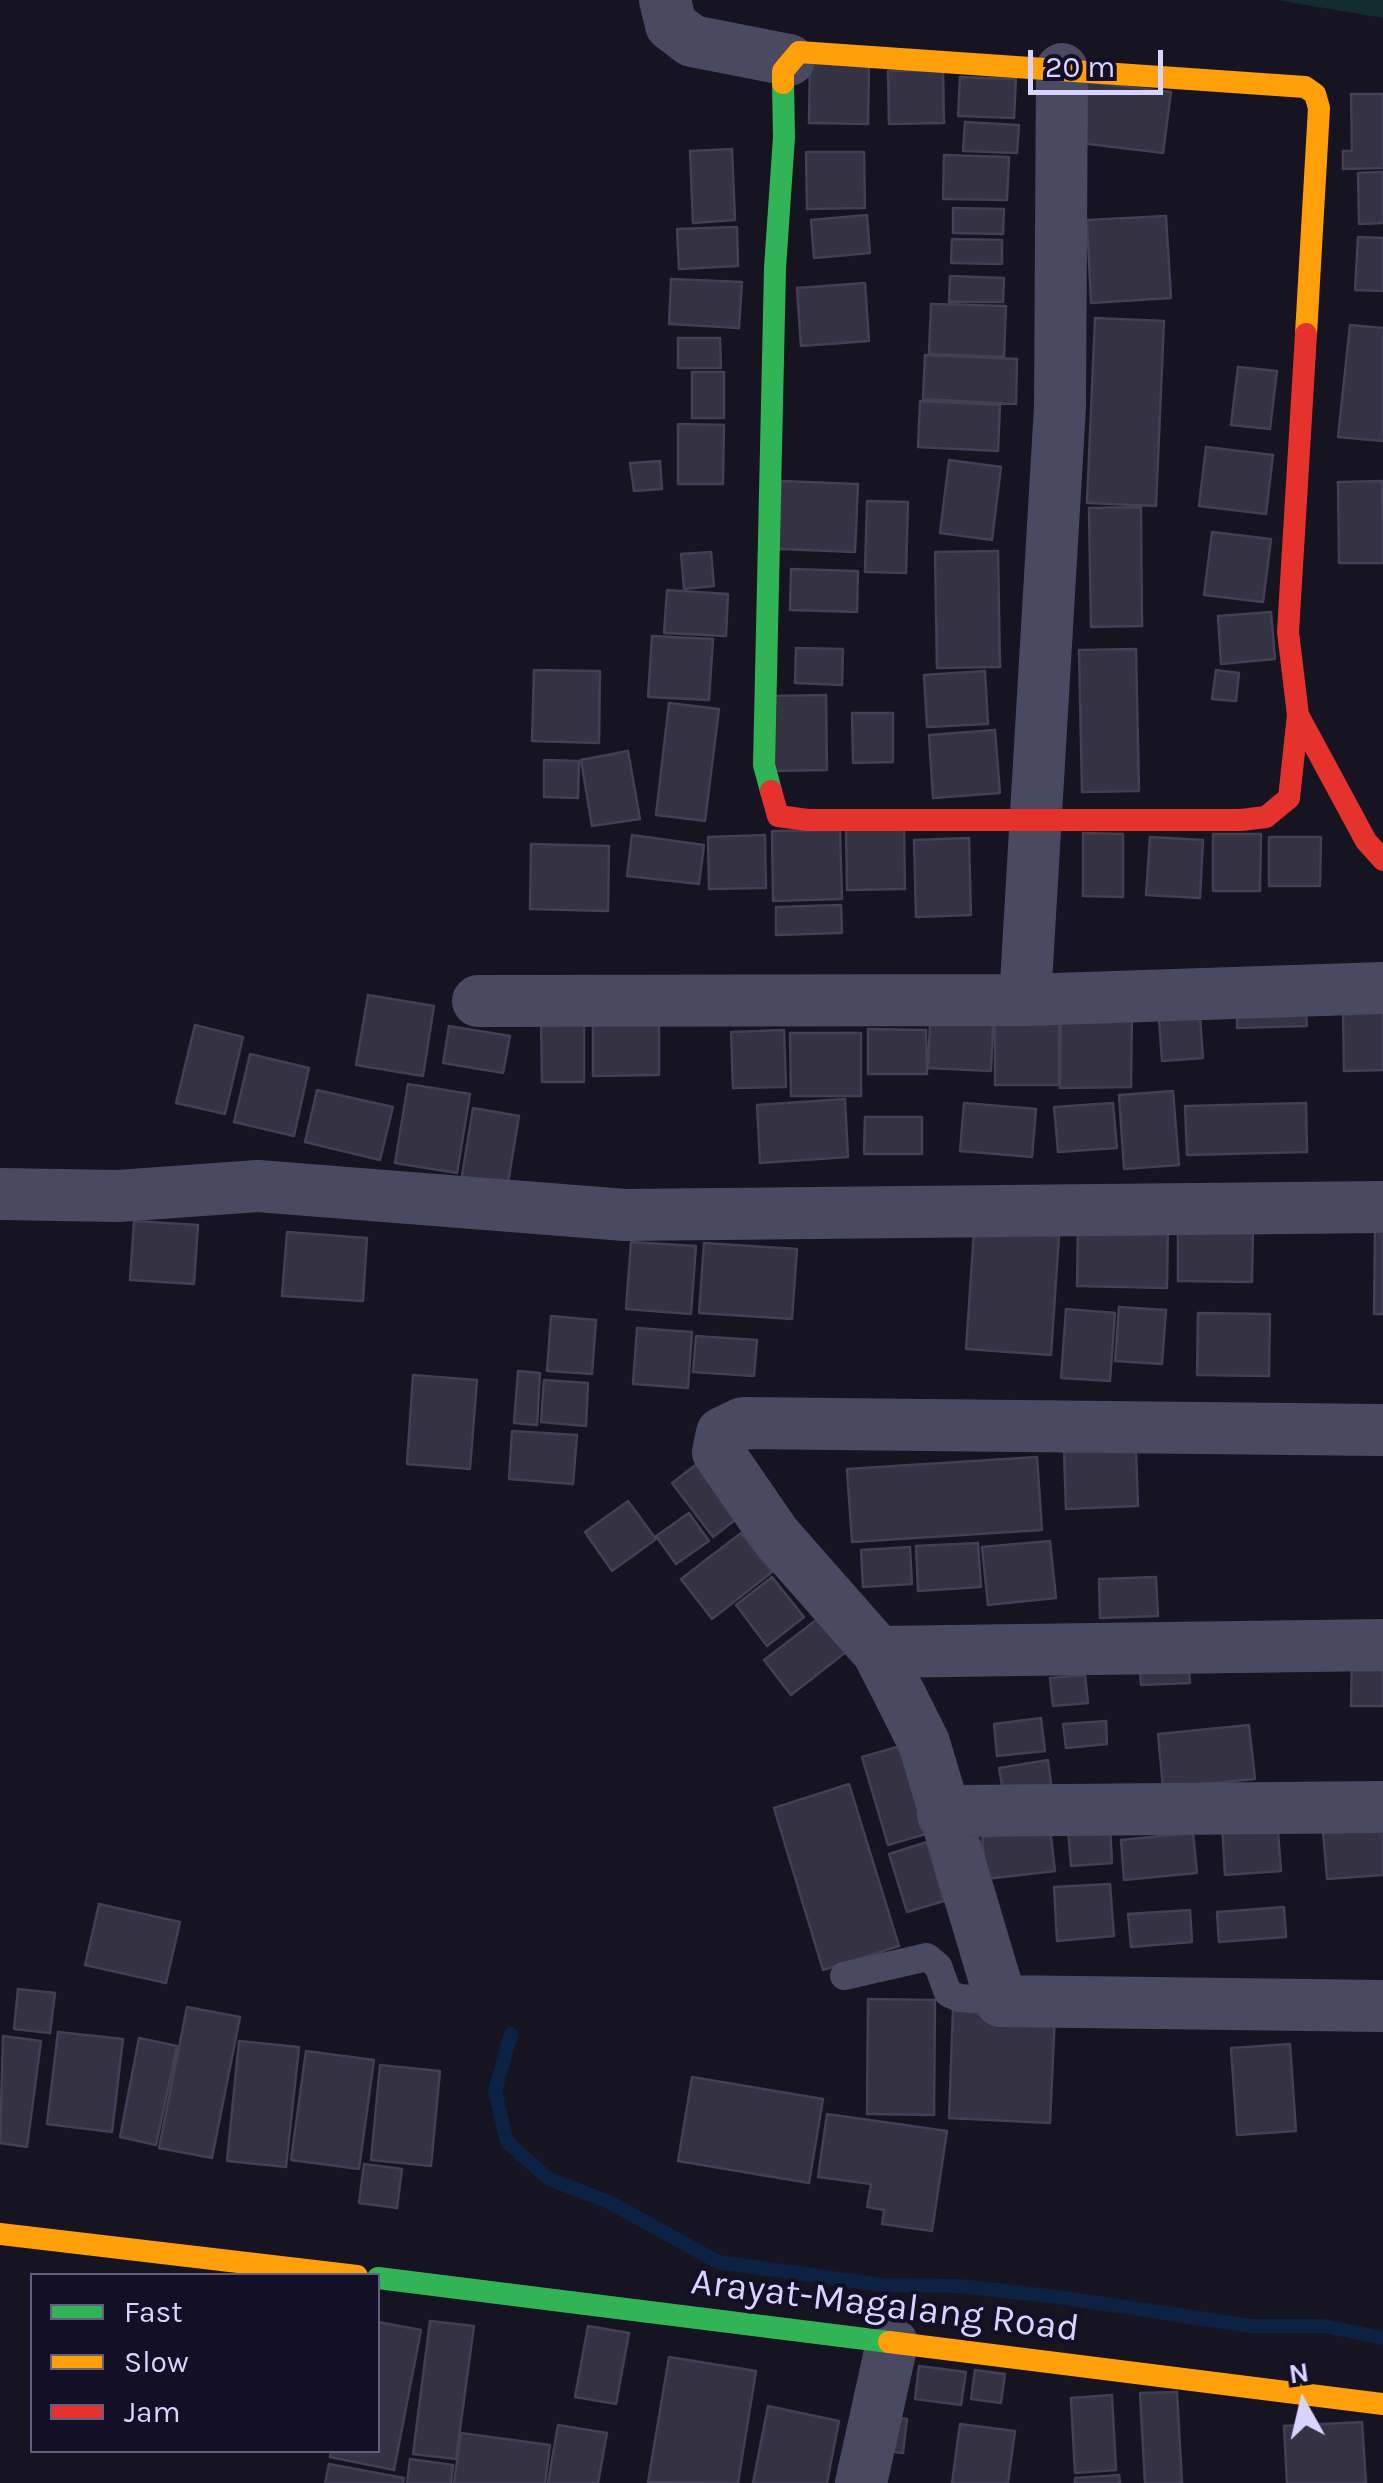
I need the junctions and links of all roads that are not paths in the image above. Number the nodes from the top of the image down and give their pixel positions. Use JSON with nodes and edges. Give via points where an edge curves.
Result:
{"nodes":[{"id":1,"x":666,"y":0,"type":"edge"},
{"id":2,"x":789,"y":60,"type":"junction"},
{"id":3,"x":1062,"y":69,"type":"junction"},
{"id":4,"x":1298,"y":715,"type":"junction"},
{"id":5,"x":1036,"y":819,"type":"junction"},
{"id":6,"x":1383,"y":860,"type":"edge"},
{"id":7,"x":1383,"y":988,"type":"edge"},
{"id":8,"x":1026,"y":1000,"type":"junction"},
{"id":9,"x":478,"y":1001,"type":"dead end"},
{"id":10,"x":0,"y":1194,"type":"edge"},
{"id":11,"x":1383,"y":1207,"type":"edge"},
{"id":12,"x":1383,"y":1430,"type":"edge"},
{"id":13,"x":1383,"y":1645,"type":"edge"},
{"id":14,"x":878,"y":1652,"type":"junction"},
{"id":15,"x":1383,"y":1806,"type":"edge"},
{"id":16,"x":943,"y":1814,"type":"junction"},
{"id":17,"x":844,"y":1976,"type":"dead end"},
{"id":18,"x":1001,"y":2001,"type":"junction"},
{"id":19,"x":1383,"y":2006,"type":"edge"},
{"id":20,"x":0,"y":2234,"type":"edge"},
{"id":21,"x":332,"y":2273,"type":"edge"},
{"id":22,"x":380,"y":2278,"type":"edge"},
{"id":23,"x":892,"y":2343,"type":"junction"},
{"id":24,"x":1383,"y":2404,"type":"edge"},
{"id":25,"x":861,"y":2483,"type":"edge"}],
"edges":[{"from":1,"to":2,"type":"street","via":[[671,24],[692,41]]},
{"from":2,"to":3,"type":"street","via":[[799,52]]},
{"from":2,"to":5,"type":"street","via":[[783,71],[775,268],[764,764],[778,816]]},
{"from":3,"to":4,"type":"street","via":[[1305,87],[1315,94],[1288,632]]},
{"from":3,"to":5,"type":"street","via":[[1060,408]]},
{"from":4,"to":5,"type":"street","via":[[1289,798],[1266,817]]},
{"from":4,"to":6,"type":"street","via":[[1366,841]]},
{"from":5,"to":8,"type":"street"},
{"from":7,"to":8,"type":"street"},
{"from":8,"to":9,"type":"street"},
{"from":10,"to":11,"type":"street","via":[[118,1196],[258,1186],[625,1216]]},
{"from":12,"to":14,"type":"street","via":[[743,1423],[722,1433],[718,1452],[775,1535]]},
{"from":13,"to":14,"type":"street"},
{"from":14,"to":16,"type":"street","via":[[924,1743]]},
{"from":15,"to":16,"type":"street"},
{"from":16,"to":18,"type":"street"},
{"from":17,"to":18,"type":"lane","via":[[928,1956],[948,1992]]},
{"from":18,"to":19,"type":"street"},
{"from":20,"to":21,"type":"street"},
{"from":22,"to":23,"type":"street","name":"Arayat-Magalang Road"},
{"from":23,"to":24,"type":"street","name":"Arayat-Magalang Road"},
{"from":23,"to":25,"type":"street"}]}
